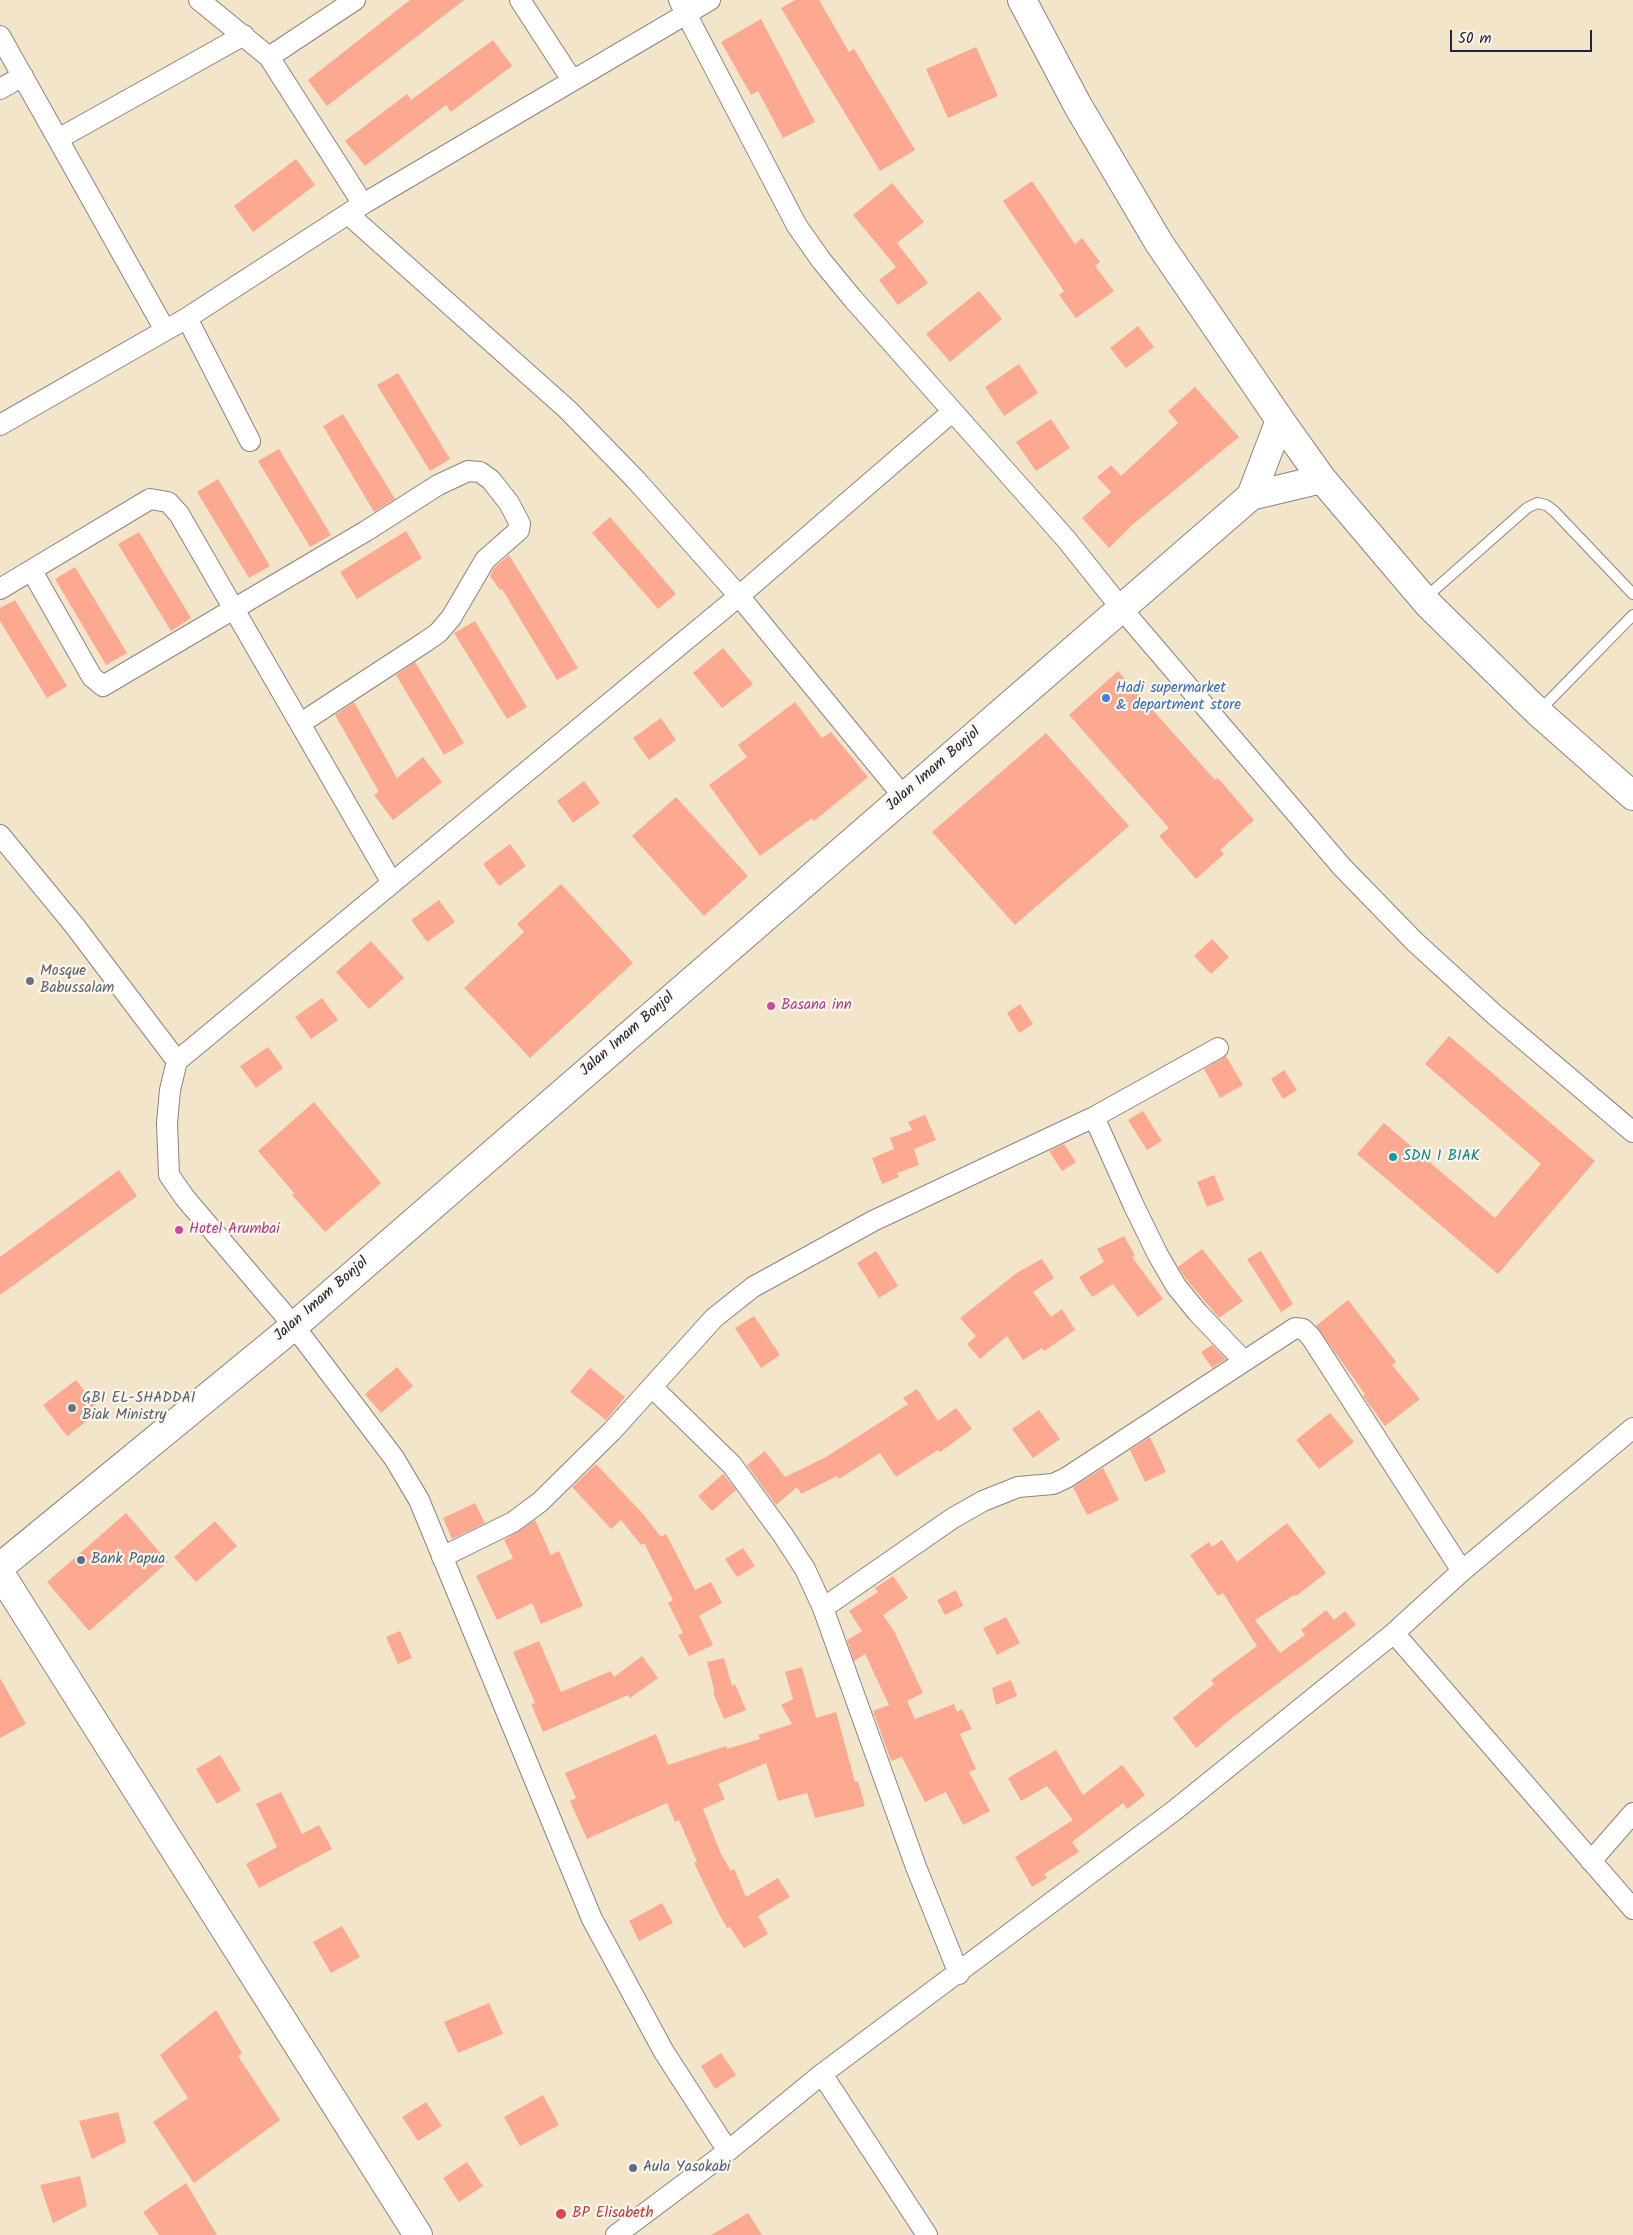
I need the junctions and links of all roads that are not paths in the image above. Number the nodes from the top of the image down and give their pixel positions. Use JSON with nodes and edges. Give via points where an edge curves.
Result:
{"nodes":[{"id":1,"x":199,"y":0,"type":"edge"},
{"id":2,"x":355,"y":0,"type":"edge"},
{"id":3,"x":520,"y":0,"type":"edge"},
{"id":4,"x":710,"y":0,"type":"edge"},
{"id":5,"x":1022,"y":0,"type":"edge"},
{"id":6,"x":683,"y":7,"type":"edge"},
{"id":7,"x":244,"y":35,"type":"junction"},
{"id":8,"x":0,"y":36,"type":"edge"},
{"id":9,"x":269,"y":57,"type":"junction"},
{"id":10,"x":23,"y":76,"type":"junction"},
{"id":11,"x":572,"y":80,"type":"junction"},
{"id":12,"x":0,"y":89,"type":"edge"},
{"id":13,"x":58,"y":139,"type":"junction"},
{"id":14,"x":356,"y":209,"type":"junction"},
{"id":15,"x":186,"y":318,"type":"junction"},
{"id":16,"x":165,"y":330,"type":"junction"},
{"id":17,"x":952,"y":412,"type":"junction"},
{"id":18,"x":1280,"y":420,"type":"junction"},
{"id":19,"x":0,"y":425,"type":"edge"},
{"id":20,"x":250,"y":441,"type":"dead end"},
{"id":21,"x":1322,"y":479,"type":"junction"},
{"id":22,"x":1251,"y":496,"type":"junction"},
{"id":23,"x":32,"y":571,"type":"junction"},
{"id":24,"x":0,"y":589,"type":"edge"},
{"id":25,"x":1633,"y":594,"type":"edge"},
{"id":26,"x":739,"y":596,"type":"junction"},
{"id":27,"x":1424,"y":598,"type":"junction"},
{"id":28,"x":235,"y":608,"type":"junction"},
{"id":29,"x":1121,"y":608,"type":"junction"},
{"id":30,"x":1633,"y":615,"type":"edge"},
{"id":31,"x":1538,"y":712,"type":"junction"},
{"id":32,"x":301,"y":723,"type":"junction"},
{"id":33,"x":903,"y":796,"type":"junction"},
{"id":34,"x":1633,"y":796,"type":"edge"},
{"id":35,"x":0,"y":835,"type":"edge"},
{"id":36,"x":392,"y":883,"type":"junction"},
{"id":37,"x":1218,"y":1048,"type":"dead end"},
{"id":38,"x":177,"y":1061,"type":"junction"},
{"id":39,"x":1094,"y":1117,"type":"junction"},
{"id":40,"x":1633,"y":1132,"type":"edge"},
{"id":41,"x":294,"y":1326,"type":"junction"},
{"id":42,"x":1243,"y":1360,"type":"junction"},
{"id":43,"x":652,"y":1387,"type":"junction"},
{"id":44,"x":1633,"y":1428,"type":"edge"},
{"id":45,"x":442,"y":1557,"type":"junction"},
{"id":46,"x":0,"y":1567,"type":"edge"},
{"id":47,"x":1462,"y":1571,"type":"junction"},
{"id":48,"x":0,"y":1573,"type":"edge"},
{"id":49,"x":824,"y":1608,"type":"junction"},
{"id":50,"x":1394,"y":1633,"type":"junction"},
{"id":51,"x":1633,"y":1813,"type":"edge"},
{"id":52,"x":1591,"y":1861,"type":"junction"},
{"id":53,"x":1633,"y":1909,"type":"edge"},
{"id":54,"x":959,"y":1974,"type":"junction"},
{"id":55,"x":822,"y":2074,"type":"junction"},
{"id":56,"x":728,"y":2152,"type":"junction"},
{"id":57,"x":418,"y":2235,"type":"edge"},
{"id":58,"x":616,"y":2235,"type":"edge"},
{"id":59,"x":927,"y":2235,"type":"edge"}],
"edges":[{"from":1,"to":7,"type":"street"},
{"from":2,"to":9,"type":"street"},
{"from":3,"to":11,"type":"street"},
{"from":4,"to":6,"type":"street"},
{"from":5,"to":18,"type":"main road","via":[[1078,106],[1159,243]]},
{"from":6,"to":11,"type":"street"},
{"from":6,"to":17,"type":"street","via":[[796,226]]},
{"from":7,"to":9,"type":"street"},
{"from":7,"to":13,"type":"street"},
{"from":8,"to":10,"type":"street"},
{"from":9,"to":14,"type":"street"},
{"from":10,"to":12,"type":"street"},
{"from":10,"to":13,"type":"street"},
{"from":11,"to":14,"type":"street"},
{"from":13,"to":16,"type":"street"},
{"from":14,"to":15,"type":"street"},
{"from":14,"to":26,"type":"street","via":[[568,410],[636,480]]},
{"from":15,"to":16,"type":"street"},
{"from":15,"to":20,"type":"street"},
{"from":16,"to":19,"type":"street"},
{"from":17,"to":26,"type":"street"},
{"from":17,"to":29,"type":"street","via":[[1066,539]]},
{"from":18,"to":21,"type":"main road"},
{"from":18,"to":22,"type":"main road"},
{"from":21,"to":22,"type":"main road"},
{"from":21,"to":27,"type":"main road"},
{"from":22,"to":29,"type":"main road","name":"Jalan Imam Bonjol"},
{"from":23,"to":24,"type":"street"},
{"from":23,"to":28,"type":"street","via":[[150,499],[168,502],[180,514]]},
{"from":23,"to":28,"type":"street","via":[[92,677],[103,686]]},
{"from":25,"to":27,"type":"lane","via":[[1554,511],[1546,505],[1537,504],[1527,508]]},
{"from":26,"to":33,"type":"street"},
{"from":26,"to":36,"type":"street"},
{"from":27,"to":31,"type":"main road"},
{"from":28,"to":32,"type":"street"},
{"from":28,"to":32,"type":"street","via":[[438,485],[468,471],[480,472],[491,480],[509,504],[520,524],[519,530],[485,560],[451,618],[438,633]]},
{"from":29,"to":33,"type":"main road","name":"Jalan Imam Bonjol"},
{"from":29,"to":40,"type":"street","via":[[1342,867],[1395,922],[1495,1015]]},
{"from":30,"to":31,"type":"lane"},
{"from":31,"to":34,"type":"main road"},
{"from":32,"to":36,"type":"street"},
{"from":33,"to":41,"type":"main road","name":"Jalan Imam Bonjol"},
{"from":35,"to":38,"type":"street"},
{"from":36,"to":38,"type":"street"},
{"from":37,"to":39,"type":"street"},
{"from":38,"to":41,"type":"street","via":[[167,1123],[169,1175]]},
{"from":39,"to":42,"type":"street","via":[[1134,1206],[1176,1286]]},
{"from":39,"to":43,"type":"street","via":[[873,1221],[753,1287],[714,1318]]},
{"from":41,"to":45,"type":"street","via":[[394,1458],[419,1500]]},
{"from":41,"to":46,"type":"main road","name":"Jalan Imam Bonjol"},
{"from":42,"to":47,"type":"street","via":[[1295,1328],[1303,1329]]},
{"from":42,"to":49,"type":"street","via":[[1066,1478],[1053,1484],[1008,1489],[953,1518]]},
{"from":43,"to":45,"type":"street","via":[[540,1502],[513,1522]]},
{"from":43,"to":49,"type":"street","via":[[732,1466],[783,1535],[805,1569]]},
{"from":44,"to":47,"type":"street"},
{"from":45,"to":56,"type":"street","via":[[592,1919],[664,2052]]},
{"from":47,"to":50,"type":"street"},
{"from":48,"to":57,"type":"main road"},
{"from":49,"to":54,"type":"street","via":[[916,1867]]},
{"from":50,"to":52,"type":"street"},
{"from":50,"to":54,"type":"street","via":[[1175,1810]]},
{"from":51,"to":52,"type":"street"},
{"from":52,"to":53,"type":"street"},
{"from":54,"to":55,"type":"street"},
{"from":55,"to":56,"type":"street"},
{"from":55,"to":59,"type":"street"},
{"from":56,"to":58,"type":"street"}]}
